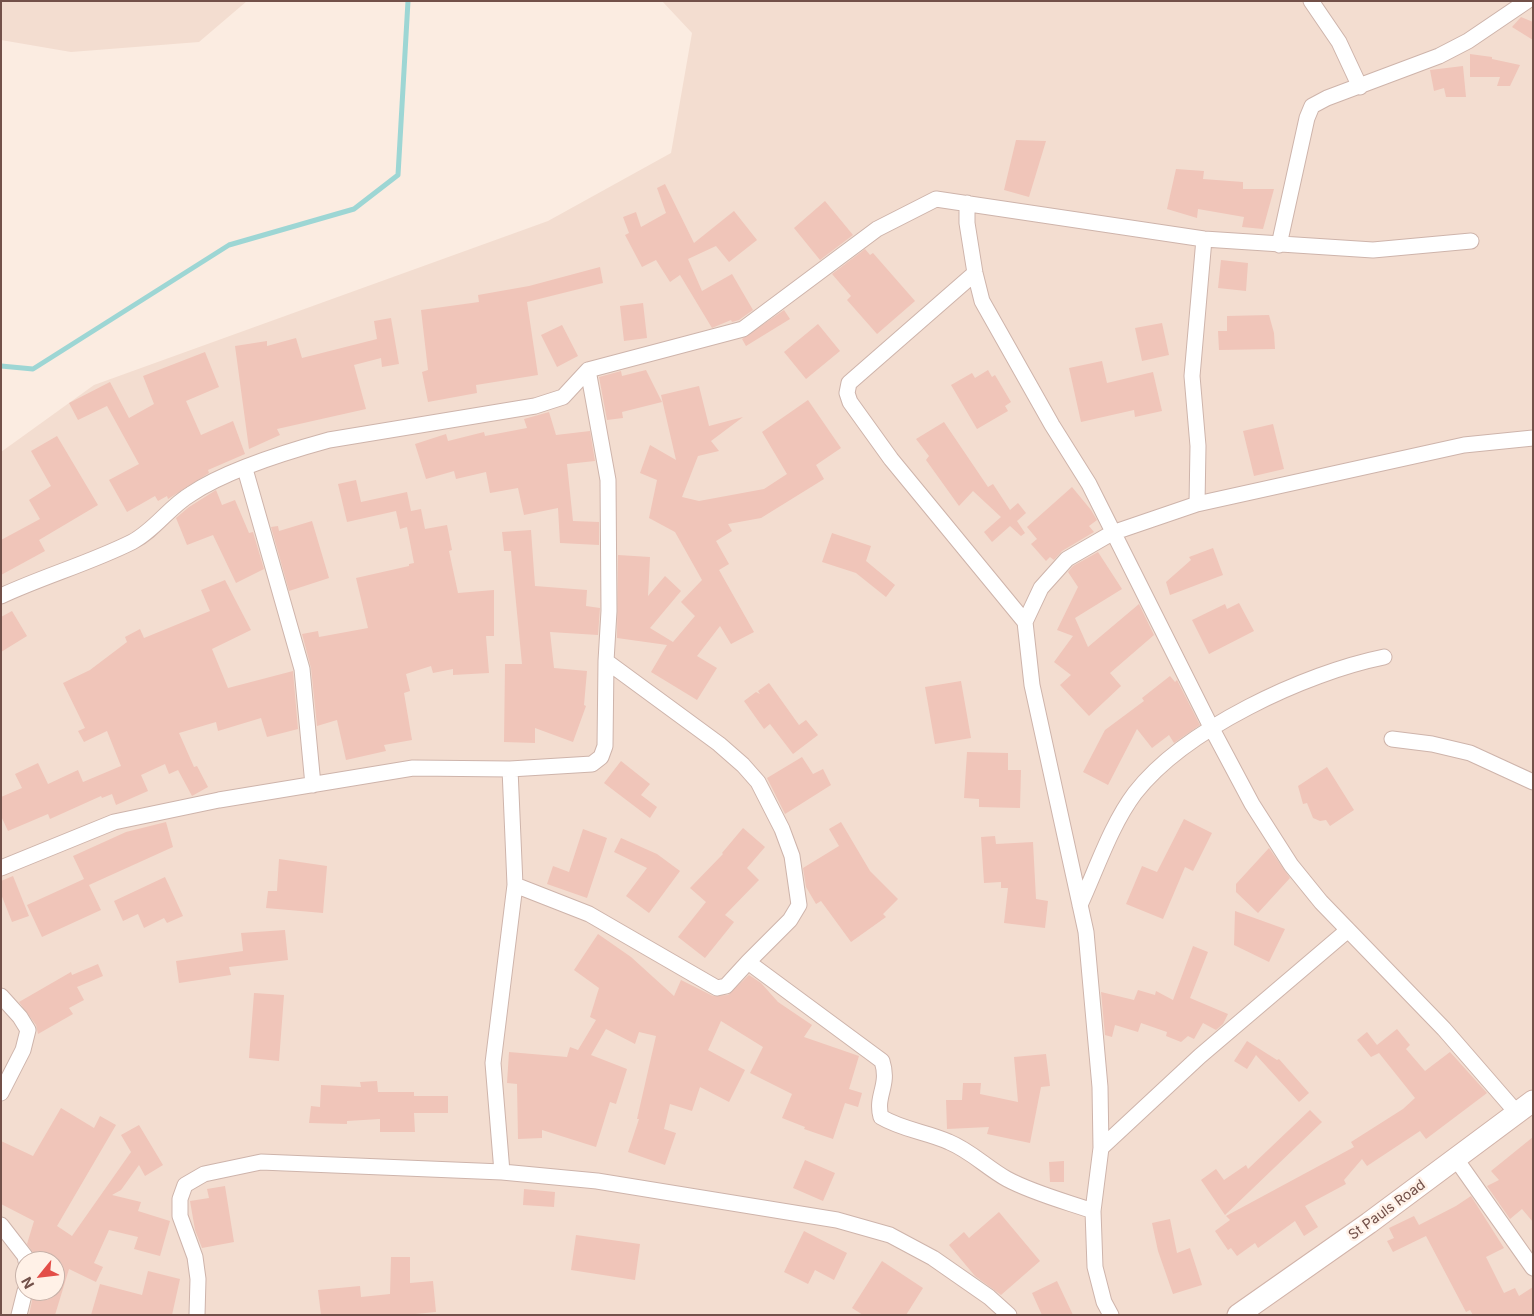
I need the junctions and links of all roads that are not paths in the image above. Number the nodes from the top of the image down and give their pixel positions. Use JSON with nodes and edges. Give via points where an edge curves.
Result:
{"nodes":[{"id":1,"x":1311,"y":1,"type":"edge"},
{"id":2,"x":1527,"y":1,"type":"edge"},
{"id":3,"x":1360,"y":86,"type":"junction"},
{"id":4,"x":967,"y":203,"type":"junction"},
{"id":5,"x":1204,"y":239,"type":"junction"},
{"id":6,"x":1471,"y":241,"type":"dead end"},
{"id":7,"x":1279,"y":245,"type":"junction"},
{"id":8,"x":975,"y":273,"type":"junction"},
{"id":9,"x":588,"y":370,"type":"junction"},
{"id":10,"x":1533,"y":438,"type":"edge"},
{"id":11,"x":245,"y":469,"type":"junction"},
{"id":12,"x":1197,"y":504,"type":"junction"},
{"id":13,"x":1112,"y":534,"type":"junction"},
{"id":14,"x":1,"y":596,"type":"edge"},
{"id":15,"x":1025,"y":622,"type":"junction"},
{"id":16,"x":1384,"y":657,"type":"dead end"},
{"id":17,"x":606,"y":661,"type":"junction"},
{"id":18,"x":1211,"y":727,"type":"junction"},
{"id":19,"x":1392,"y":739,"type":"dead end"},
{"id":20,"x":510,"y":769,"type":"junction"},
{"id":21,"x":1533,"y":782,"type":"edge"},
{"id":22,"x":313,"y":785,"type":"junction"},
{"id":23,"x":1,"y":868,"type":"edge"},
{"id":24,"x":514,"y":885,"type":"junction"},
{"id":25,"x":1080,"y":904,"type":"junction"},
{"id":26,"x":1348,"y":930,"type":"junction"},
{"id":27,"x":748,"y":962,"type":"junction"},
{"id":28,"x":1,"y":996,"type":"edge"},
{"id":29,"x":1,"y":1093,"type":"edge"},
{"id":30,"x":1525,"y":1107,"type":"edge"},
{"id":31,"x":1102,"y":1148,"type":"junction"},
{"id":32,"x":1456,"y":1159,"type":"junction"},
{"id":33,"x":502,"y":1172,"type":"junction"},
{"id":34,"x":1093,"y":1211,"type":"junction"},
{"id":35,"x":1,"y":1224,"type":"edge"},
{"id":36,"x":21,"y":1251,"type":"edge"},
{"id":37,"x":1533,"y":1268,"type":"edge"},
{"id":38,"x":22,"y":1301,"type":"edge"},
{"id":39,"x":19,"y":1315,"type":"edge"},
{"id":40,"x":196,"y":1315,"type":"edge"},
{"id":41,"x":1009,"y":1315,"type":"edge"},
{"id":42,"x":1111,"y":1315,"type":"edge"},
{"id":43,"x":1238,"y":1315,"type":"edge"}],
"edges":[{"from":1,"to":3,"type":"street","via":[[1339,42]]},
{"from":2,"to":3,"type":"street","via":[[1468,41],[1439,56]]},
{"from":3,"to":7,"type":"street","via":[[1312,106],[1306,118]]},
{"from":4,"to":5,"type":"street"},
{"from":4,"to":8,"type":"street"},
{"from":4,"to":9,"type":"street","via":[[936,199],[878,229],[743,329]]},
{"from":5,"to":7,"type":"street"},
{"from":5,"to":12,"type":"street","via":[[1192,376],[1198,446]]},
{"from":6,"to":7,"type":"street","via":[[1373,250]]},
{"from":8,"to":13,"type":"street","via":[[982,301],[1089,484]]},
{"from":8,"to":15,"type":"street","via":[[849,383],[847,393],[891,460]]},
{"from":9,"to":11,"type":"street","via":[[563,397],[535,406],[329,440]]},
{"from":9,"to":17,"type":"street","via":[[608,480]]},
{"from":10,"to":12,"type":"street","via":[[1464,445]]},
{"from":11,"to":14,"type":"street","via":[[190,494],[150,531],[133,541]]},
{"from":11,"to":22,"type":"street","via":[[302,669]]},
{"from":12,"to":13,"type":"street"},
{"from":13,"to":15,"type":"street","via":[[1067,560],[1042,588]]},
{"from":13,"to":18,"type":"street"},
{"from":15,"to":25,"type":"street","via":[[1032,685]]},
{"from":16,"to":18,"type":"street","via":[[1295,685]]},
{"from":17,"to":20,"type":"street","via":[[605,746],[601,757],[592,764]]},
{"from":17,"to":27,"type":"street","via":[[743,765],[758,782],[782,829],[792,856],[799,905],[790,920]]},
{"from":18,"to":25,"type":"street","via":[[1155,770],[1134,794]]},
{"from":18,"to":26,"type":"street","via":[[1252,804],[1291,865]]},
{"from":19,"to":21,"type":"street","via":[[1470,753]]},
{"from":20,"to":22,"type":"street","via":[[413,768]]},
{"from":20,"to":24,"type":"street"},
{"from":22,"to":23,"type":"street","via":[[114,822]]},
{"from":24,"to":27,"type":"street","via":[[589,914],[716,988],[726,986]]},
{"from":24,"to":33,"type":"street","via":[[493,1063]]},
{"from":25,"to":31,"type":"street","via":[[1093,997]]},
{"from":26,"to":30,"type":"street"},
{"from":26,"to":31,"type":"street","via":[[1200,1056]]},
{"from":27,"to":34,"type":"street","via":[[882,1061],[886,1075],[878,1107],[882,1117],[895,1125],[949,1142],[974,1154],[1004,1178],[1022,1187]]},
{"from":28,"to":29,"type":"street","via":[[28,1030],[24,1050]]},
{"from":30,"to":32,"type":"street","name":"St Pauls Road"},
{"from":31,"to":34,"type":"street"},
{"from":32,"to":37,"type":"street"},
{"from":32,"to":43,"type":"street","name":"St Pauls Road"},
{"from":33,"to":40,"type":"street","via":[[261,1162],[204,1174],[185,1185],[180,1199],[180,1216],[196,1264]]},
{"from":33,"to":41,"type":"street","via":[[597,1181],[837,1220],[890,1235],[933,1258]]},
{"from":34,"to":42,"type":"street","via":[[1096,1267],[1104,1302]]},
{"from":35,"to":36,"type":"street"},
{"from":38,"to":39,"type":"street"}]}
